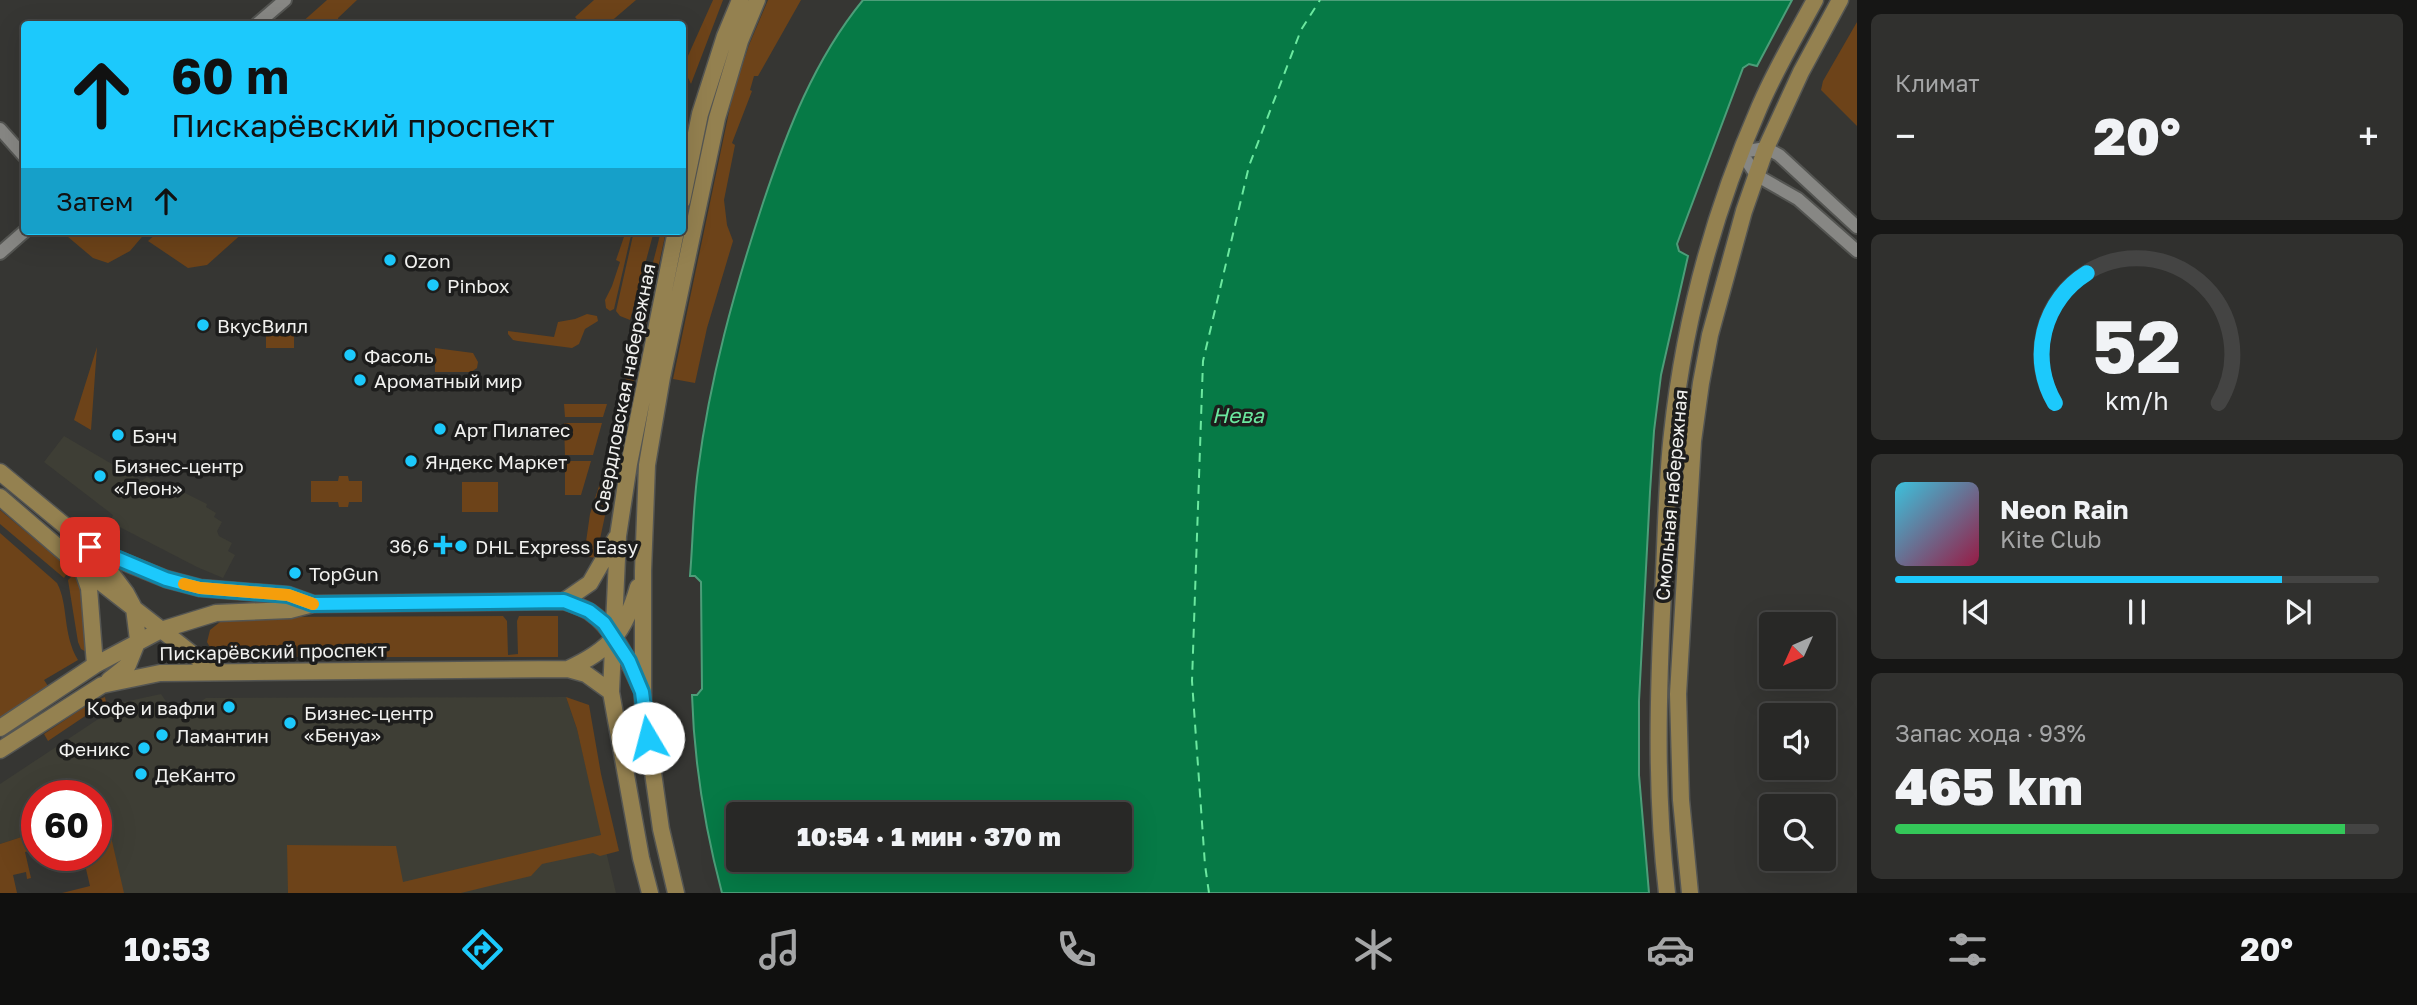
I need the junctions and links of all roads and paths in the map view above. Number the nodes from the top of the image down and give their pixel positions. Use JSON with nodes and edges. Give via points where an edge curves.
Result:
{"nodes":[{"id":1,"x":285,"y":0,"type":"edge"},
{"id":2,"x":740,"y":0,"type":"edge"},
{"id":3,"x":757,"y":0,"type":"edge"},
{"id":4,"x":1815,"y":0,"type":"edge"},
{"id":5,"x":1840,"y":0,"type":"edge"},
{"id":6,"x":260,"y":21,"type":"edge"},
{"id":7,"x":0,"y":129,"type":"edge"},
{"id":8,"x":1766,"y":148,"type":"junction"},
{"id":9,"x":1741,"y":152,"type":"junction"},
{"id":10,"x":21,"y":153,"type":"edge"},
{"id":11,"x":1756,"y":175,"type":"junction"},
{"id":12,"x":686,"y":183,"type":"edge"},
{"id":13,"x":1857,"y":227,"type":"edge"},
{"id":14,"x":21,"y":235,"type":"edge"},
{"id":15,"x":675,"y":235,"type":"edge"},
{"id":16,"x":1857,"y":251,"type":"edge"},
{"id":17,"x":0,"y":253,"type":"edge"},
{"id":18,"x":0,"y":472,"type":"edge"},
{"id":19,"x":0,"y":497,"type":"edge"},
{"id":20,"x":618,"y":536,"type":"junction"},
{"id":21,"x":93,"y":549,"type":"junction"},
{"id":22,"x":81,"y":567,"type":"junction"},
{"id":23,"x":643,"y":571,"type":"junction"},
{"id":24,"x":564,"y":601,"type":"junction"},
{"id":25,"x":313,"y":604,"type":"junction"},
{"id":26,"x":134,"y":608,"type":"junction"},
{"id":27,"x":161,"y":629,"type":"junction"},
{"id":28,"x":614,"y":638,"type":"junction"},
{"id":29,"x":138,"y":640,"type":"junction"},
{"id":30,"x":95,"y":665,"type":"junction"},
{"id":31,"x":568,"y":669,"type":"junction"},
{"id":32,"x":214,"y":671,"type":"junction"},
{"id":33,"x":104,"y":684,"type":"junction"},
{"id":34,"x":611,"y":692,"type":"junction"},
{"id":35,"x":642,"y":692,"type":"junction"},
{"id":36,"x":0,"y":728,"type":"edge"},
{"id":37,"x":0,"y":750,"type":"edge"},
{"id":38,"x":650,"y":893,"type":"edge"},
{"id":39,"x":676,"y":893,"type":"edge"},
{"id":40,"x":1667,"y":893,"type":"edge"},
{"id":41,"x":1690,"y":893,"type":"edge"}],
"edges":[{"from":1,"to":6,"type":"street"},
{"from":2,"to":12,"type":"main road","via":[[701,114]]},
{"from":3,"to":23,"type":"main road","name":"Свердловская набережная","via":[[717,118],[665,364],[647,465]]},
{"from":4,"to":9,"type":"main road","name":"Смольная набережная","via":[[1763,98]]},
{"from":5,"to":8,"type":"main road","name":"Смольная набережная"},
{"from":7,"to":10,"type":"street"},
{"from":8,"to":9,"type":"street"},
{"from":8,"to":11,"type":"main road","name":"Смольная набережная"},
{"from":8,"to":13,"type":"street"},
{"from":9,"to":11,"type":"street"},
{"from":9,"to":40,"type":"main road","name":"Смольная набережная","via":[[1689,321],[1671,436],[1657,695],[1657,772]]},
{"from":11,"to":16,"type":"street","via":[[1798,199]]},
{"from":11,"to":41,"type":"main road","name":"Смольная набережная","via":[[1710,335],[1693,441],[1678,694]]},
{"from":14,"to":17,"type":"street"},
{"from":15,"to":20,"type":"main road","name":"Свердловская набережная"},
{"from":18,"to":21,"type":"main road"},
{"from":19,"to":22,"type":"main road"},
{"from":20,"to":24,"type":"main road","via":[[590,583]]},
{"from":20,"to":28,"type":"main road","name":"Свердловская набережная"},
{"from":21,"to":25,"type":"main road","via":[[200,588],[288,595]]},
{"from":21,"to":26,"type":"main road"},
{"from":22,"to":26,"type":"main road"},
{"from":22,"to":30,"type":"main road","via":[[89,587]]},
{"from":23,"to":28,"type":"main road","name":"Свердловская набережная","via":[[634,602]]},
{"from":23,"to":35,"type":"main road","name":"Свердловская набережная"},
{"from":24,"to":25,"type":"main road","name":"Пискарёвский проспект"},
{"from":24,"to":28,"type":"main road","name":"Пискарёвский проспект","via":[[589,611]]},
{"from":25,"to":27,"type":"main road","name":"Пискарёвский проспект","via":[[290,610],[216,613]]},
{"from":26,"to":27,"type":"main road"},
{"from":26,"to":29,"type":"main road"},
{"from":27,"to":29,"type":"main road","name":"Пискарёвский проспект"},
{"from":27,"to":32,"type":"main road"},
{"from":28,"to":31,"type":"main road","name":"Пискарёвский проспект","via":[[593,658]]},
{"from":28,"to":34,"type":"main road","name":"Свердловская набережная"},
{"from":28,"to":35,"type":"main road","name":"Свердловская набережная"},
{"from":29,"to":30,"type":"main road","name":"Пискарёвский проспект"},
{"from":29,"to":33,"type":"main road","via":[[128,665]]},
{"from":30,"to":36,"type":"main road","name":"Пискарёвский проспект"},
{"from":31,"to":32,"type":"main road","name":"Пискарёвский проспект"},
{"from":31,"to":34,"type":"main road","name":"Пискарёвский проспект","via":[[586,674]]},
{"from":32,"to":33,"type":"main road","name":"Пискарёвский проспект","via":[[160,673]]},
{"from":33,"to":37,"type":"main road","name":"Пискарёвский проспект"},
{"from":34,"to":38,"type":"main road","name":"Свердловская набережная"},
{"from":35,"to":39,"type":"main road","name":"Свердловская набережная","via":[[661,830]]}]}
